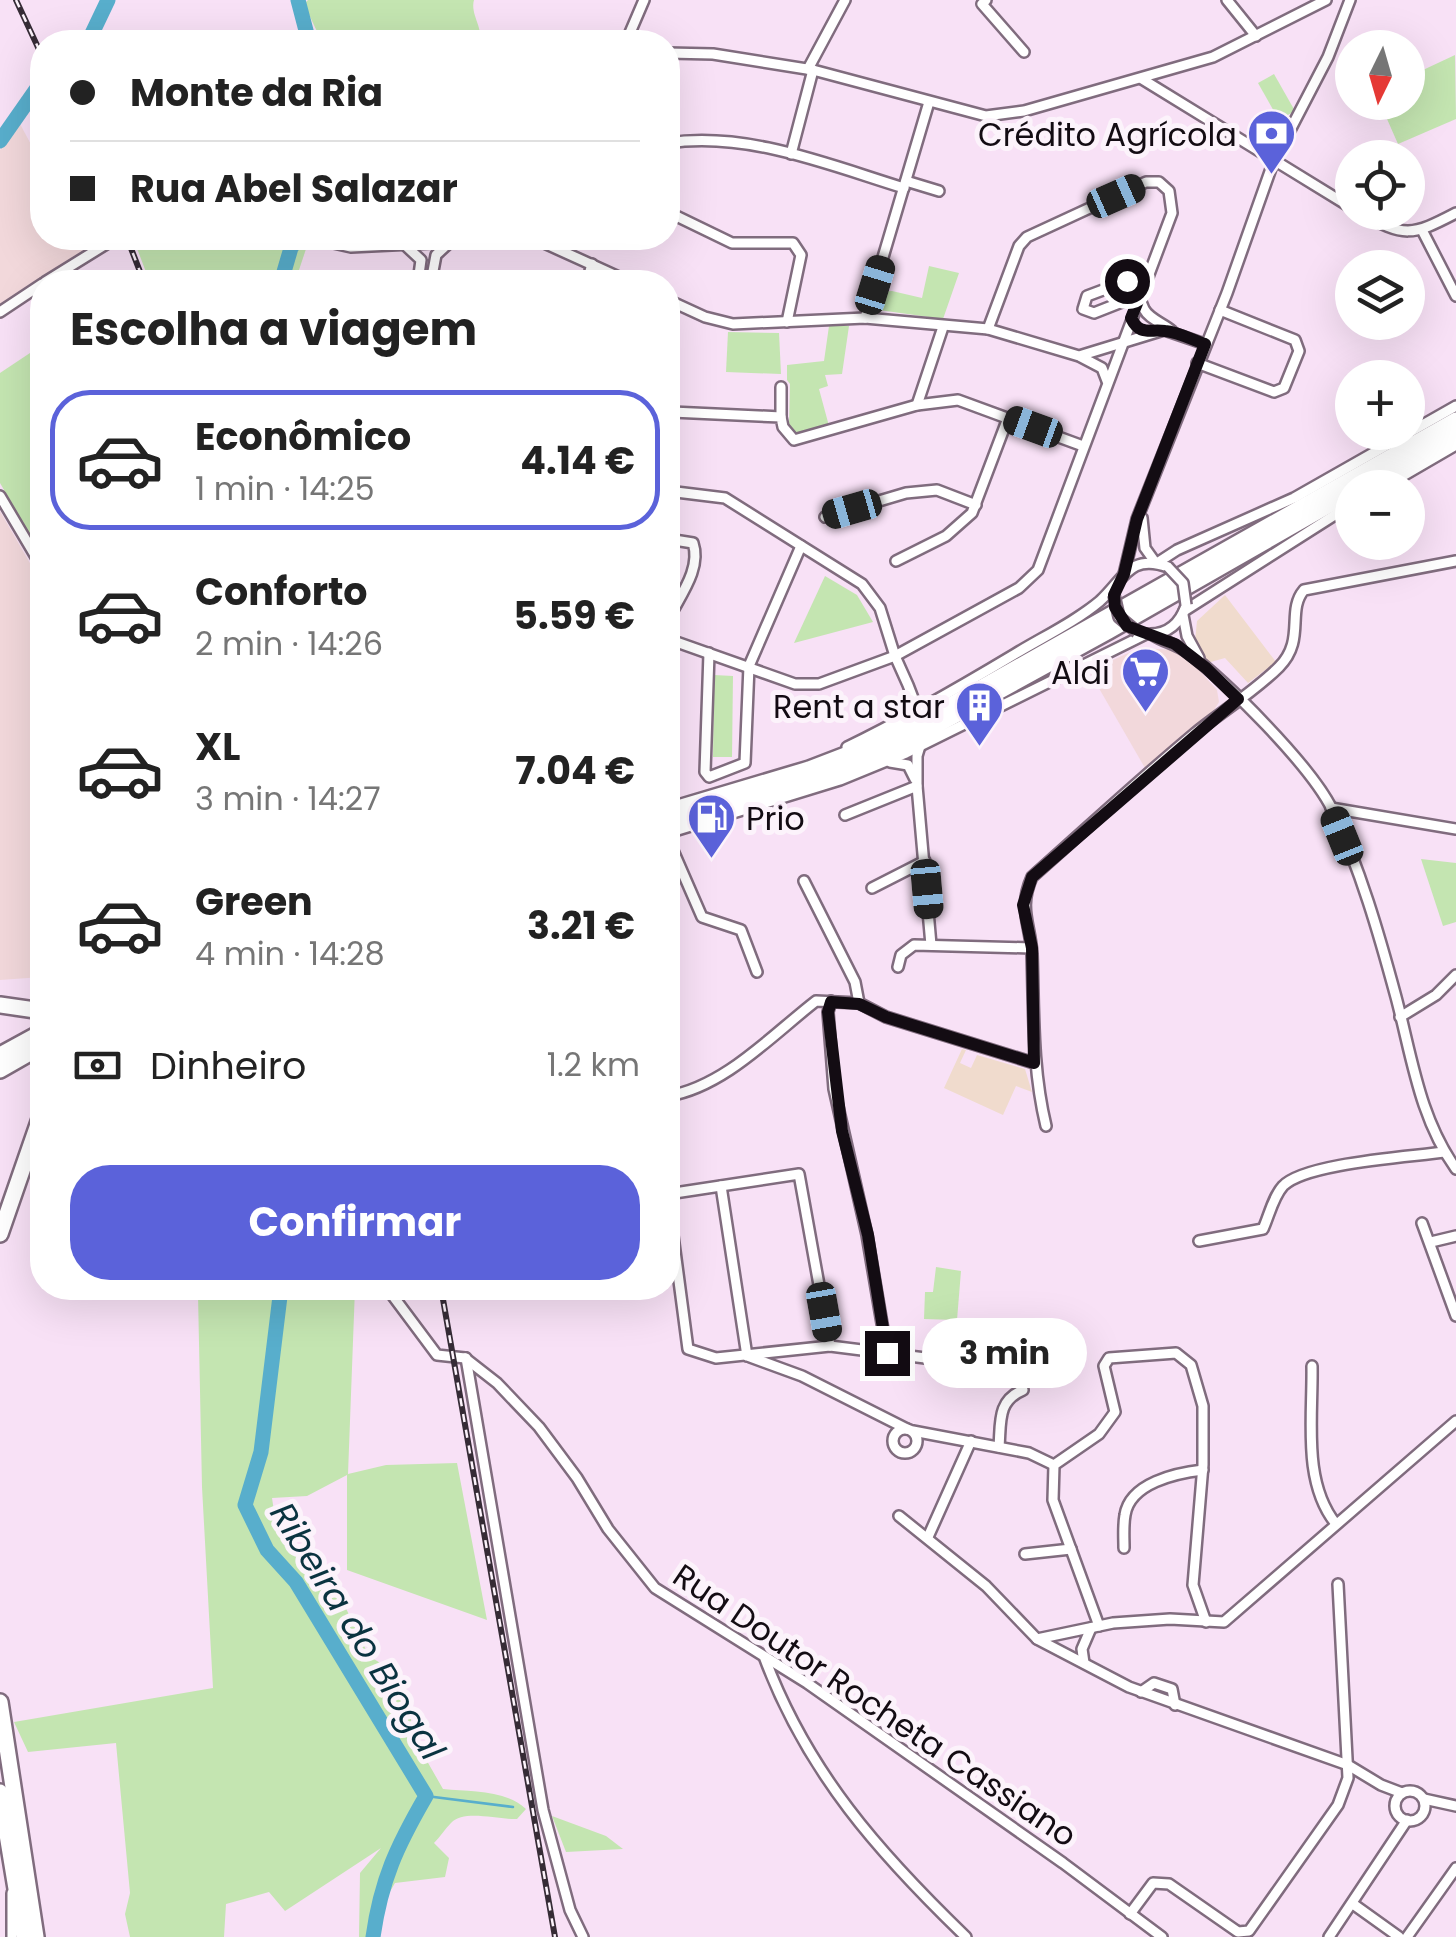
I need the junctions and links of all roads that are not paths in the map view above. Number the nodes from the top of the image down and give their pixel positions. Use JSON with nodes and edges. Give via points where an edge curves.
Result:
{"nodes":[{"id":1,"x":644,"y":0,"type":"edge"},
{"id":2,"x":845,"y":0,"type":"edge"},
{"id":3,"x":986,"y":0,"type":"edge"},
{"id":4,"x":1227,"y":0,"type":"edge"},
{"id":5,"x":1326,"y":0,"type":"edge"},
{"id":6,"x":1350,"y":0,"type":"edge"},
{"id":7,"x":632,"y":30,"type":"edge"},
{"id":8,"x":1256,"y":36,"type":"junction"},
{"id":9,"x":1024,"y":52,"type":"dead end"},
{"id":10,"x":680,"y":53,"type":"edge"},
{"id":11,"x":811,"y":70,"type":"junction"},
{"id":12,"x":1142,"y":80,"type":"junction"},
{"id":13,"x":929,"y":102,"type":"junction"},
{"id":14,"x":680,"y":141,"type":"edge"},
{"id":15,"x":791,"y":154,"type":"junction"},
{"id":16,"x":1274,"y":162,"type":"junction"},
{"id":17,"x":905,"y":184,"type":"junction"},
{"id":18,"x":939,"y":191,"type":"dead end"},
{"id":19,"x":1335,"y":198,"type":"edge"},
{"id":20,"x":1456,"y":213,"type":"edge"},
{"id":21,"x":680,"y":218,"type":"edge"},
{"id":22,"x":1425,"y":228,"type":"edge"},
{"id":23,"x":1397,"y":230,"type":"edge"},
{"id":24,"x":1422,"y":230,"type":"joint"},
{"id":25,"x":97,"y":250,"type":"edge"},
{"id":26,"x":414,"y":250,"type":"edge"},
{"id":27,"x":425,"y":250,"type":"edge"},
{"id":28,"x":429,"y":250,"type":"edge"},
{"id":29,"x":442,"y":250,"type":"edge"},
{"id":30,"x":561,"y":250,"type":"edge"},
{"id":31,"x":421,"y":260,"type":"junction"},
{"id":32,"x":434,"y":264,"type":"junction"},
{"id":33,"x":592,"y":264,"type":"junction"},
{"id":34,"x":65,"y":270,"type":"edge"},
{"id":35,"x":420,"y":270,"type":"edge"},
{"id":36,"x":433,"y":270,"type":"edge"},
{"id":37,"x":590,"y":270,"type":"edge"},
{"id":38,"x":605,"y":270,"type":"edge"},
{"id":39,"x":1122,"y":283,"type":"junction"},
{"id":40,"x":30,"y":292,"type":"edge"},
{"id":41,"x":1456,"y":296,"type":"edge"},
{"id":42,"x":1135,"y":298,"type":"junction"},
{"id":43,"x":680,"y":306,"type":"edge"},
{"id":44,"x":1220,"y":310,"type":"junction"},
{"id":45,"x":0,"y":312,"type":"edge"},
{"id":46,"x":865,"y":318,"type":"junction"},
{"id":47,"x":1131,"y":318,"type":"junction"},
{"id":48,"x":787,"y":322,"type":"junction"},
{"id":49,"x":944,"y":327,"type":"junction"},
{"id":50,"x":988,"y":330,"type":"junction"},
{"id":51,"x":1150,"y":333,"type":"junction"},
{"id":52,"x":1174,"y":333,"type":"junction"},
{"id":53,"x":1121,"y":343,"type":"junction"},
{"id":54,"x":1205,"y":344,"type":"junction"},
{"id":55,"x":1079,"y":356,"type":"junction"},
{"id":56,"x":1197,"y":363,"type":"junction"},
{"id":57,"x":1107,"y":381,"type":"junction"},
{"id":58,"x":782,"y":387,"type":"dead end"},
{"id":59,"x":917,"y":405,"type":"junction"},
{"id":60,"x":1456,"y":406,"type":"edge"},
{"id":61,"x":680,"y":412,"type":"edge"},
{"id":62,"x":781,"y":417,"type":"junction"},
{"id":63,"x":1008,"y":418,"type":"junction"},
{"id":64,"x":1456,"y":420,"type":"edge"},
{"id":65,"x":1456,"y":434,"type":"edge"},
{"id":66,"x":1084,"y":446,"type":"junction"},
{"id":67,"x":1456,"y":446,"type":"edge"},
{"id":68,"x":1392,"y":470,"type":"edge"},
{"id":69,"x":1414,"y":470,"type":"edge"},
{"id":70,"x":680,"y":492,"type":"edge"},
{"id":71,"x":0,"y":496,"type":"edge"},
{"id":72,"x":1144,"y":501,"type":"junction"},
{"id":73,"x":1335,"y":502,"type":"edge"},
{"id":74,"x":976,"y":504,"type":"junction"},
{"id":75,"x":1335,"y":515,"type":"edge"},
{"id":76,"x":825,"y":517,"type":"dead end"},
{"id":77,"x":680,"y":541,"type":"edge"},
{"id":78,"x":801,"y":546,"type":"junction"},
{"id":79,"x":30,"y":547,"type":"edge"},
{"id":80,"x":896,"y":560,"type":"dead end"},
{"id":81,"x":1456,"y":561,"type":"edge"},
{"id":82,"x":1156,"y":562,"type":"junction"},
{"id":83,"x":1124,"y":574,"type":"junction"},
{"id":84,"x":1117,"y":584,"type":"junction"},
{"id":85,"x":680,"y":596,"type":"edge"},
{"id":86,"x":1184,"y":610,"type":"junction"},
{"id":87,"x":1146,"y":634,"type":"junction"},
{"id":88,"x":680,"y":644,"type":"edge"},
{"id":89,"x":709,"y":654,"type":"junction"},
{"id":90,"x":895,"y":656,"type":"junction"},
{"id":91,"x":749,"y":666,"type":"junction"},
{"id":92,"x":1206,"y":668,"type":"junction"},
{"id":93,"x":908,"y":685,"type":"junction"},
{"id":94,"x":1238,"y":699,"type":"junction"},
{"id":95,"x":937,"y":702,"type":"junction"},
{"id":96,"x":906,"y":717,"type":"junction"},
{"id":97,"x":920,"y":746,"type":"junction"},
{"id":98,"x":886,"y":762,"type":"junction"},
{"id":99,"x":917,"y":786,"type":"junction"},
{"id":100,"x":685,"y":806,"type":"junction"},
{"id":101,"x":680,"y":807,"type":"edge"},
{"id":102,"x":1331,"y":808,"type":"junction"},
{"id":103,"x":845,"y":815,"type":"dead end"},
{"id":104,"x":680,"y":819,"type":"edge"},
{"id":105,"x":1456,"y":829,"type":"edge"},
{"id":106,"x":680,"y":832,"type":"edge"},
{"id":107,"x":925,"y":861,"type":"junction"},
{"id":108,"x":680,"y":865,"type":"edge"},
{"id":109,"x":804,"y":882,"type":"dead end"},
{"id":110,"x":872,"y":888,"type":"dead end"},
{"id":111,"x":931,"y":945,"type":"junction"},
{"id":112,"x":1032,"y":948,"type":"junction"},
{"id":113,"x":898,"y":967,"type":"dead end"},
{"id":114,"x":758,"y":972,"type":"dead end"},
{"id":115,"x":1456,"y":975,"type":"edge"},
{"id":116,"x":831,"y":1002,"type":"junction"},
{"id":117,"x":859,"y":1004,"type":"junction"},
{"id":118,"x":0,"y":1005,"type":"edge"},
{"id":119,"x":30,"y":1009,"type":"edge"},
{"id":120,"x":1400,"y":1017,"type":"junction"},
{"id":121,"x":30,"y":1038,"type":"edge"},
{"id":122,"x":30,"y":1053,"type":"edge"},
{"id":123,"x":0,"y":1054,"type":"edge"},
{"id":124,"x":1034,"y":1063,"type":"junction"},
{"id":125,"x":0,"y":1070,"type":"edge"},
{"id":126,"x":680,"y":1094,"type":"edge"},
{"id":127,"x":1046,"y":1126,"type":"dead end"},
{"id":128,"x":1456,"y":1145,"type":"edge"},
{"id":129,"x":30,"y":1148,"type":"edge"},
{"id":130,"x":1443,"y":1149,"type":"junction"},
{"id":131,"x":1456,"y":1168,"type":"edge"},
{"id":132,"x":721,"y":1186,"type":"junction"},
{"id":133,"x":680,"y":1194,"type":"edge"},
{"id":134,"x":1422,"y":1223,"type":"dead end"},
{"id":135,"x":0,"y":1234,"type":"edge"},
{"id":136,"x":1456,"y":1236,"type":"edge"},
{"id":137,"x":1199,"y":1241,"type":"dead end"},
{"id":138,"x":1431,"y":1242,"type":"junction"},
{"id":139,"x":680,"y":1288,"type":"edge"},
{"id":140,"x":396,"y":1300,"type":"edge"},
{"id":141,"x":1456,"y":1316,"type":"edge"},
{"id":142,"x":830,"y":1346,"type":"junction"},
{"id":143,"x":887,"y":1353,"type":"junction"},
{"id":144,"x":747,"y":1356,"type":"junction"},
{"id":145,"x":466,"y":1358,"type":"junction"},
{"id":146,"x":941,"y":1360,"type":"dead end"},
{"id":147,"x":1312,"y":1366,"type":"dead end"},
{"id":148,"x":1023,"y":1390,"type":"dead end"},
{"id":149,"x":1456,"y":1421,"type":"edge"},
{"id":150,"x":971,"y":1441,"type":"junction"},
{"id":151,"x":999,"y":1447,"type":"junction"},
{"id":152,"x":1054,"y":1465,"type":"junction"},
{"id":153,"x":1203,"y":1470,"type":"junction"},
{"id":154,"x":899,"y":1516,"type":"dead end"},
{"id":155,"x":1336,"y":1524,"type":"junction"},
{"id":156,"x":928,"y":1537,"type":"junction"},
{"id":157,"x":1124,"y":1548,"type":"dead end"},
{"id":158,"x":1071,"y":1549,"type":"junction"},
{"id":159,"x":1024,"y":1554,"type":"dead end"},
{"id":160,"x":1338,"y":1584,"type":"dead end"},
{"id":161,"x":1206,"y":1622,"type":"junction"},
{"id":162,"x":1095,"y":1626,"type":"junction"},
{"id":163,"x":1037,"y":1638,"type":"junction"},
{"id":164,"x":764,"y":1658,"type":"junction"},
{"id":165,"x":1084,"y":1663,"type":"junction"},
{"id":166,"x":0,"y":1702,"type":"edge"},
{"id":167,"x":1348,"y":1765,"type":"junction"},
{"id":168,"x":0,"y":1792,"type":"edge"},
{"id":169,"x":1399,"y":1797,"type":"junction"},
{"id":170,"x":1424,"y":1804,"type":"junction"},
{"id":171,"x":1454,"y":1805,"type":"edge"},
{"id":172,"x":1407,"y":1820,"type":"junction"},
{"id":173,"x":1456,"y":1868,"type":"edge"},
{"id":174,"x":14,"y":1875,"type":"junction"},
{"id":175,"x":1353,"y":1904,"type":"junction"},
{"id":176,"x":1130,"y":1914,"type":"junction"},
{"id":177,"x":12,"y":1937,"type":"edge"},
{"id":178,"x":24,"y":1937,"type":"edge"},
{"id":179,"x":36,"y":1937,"type":"edge"},
{"id":180,"x":583,"y":1937,"type":"edge"},
{"id":181,"x":966,"y":1937,"type":"edge"},
{"id":182,"x":1162,"y":1937,"type":"edge"},
{"id":183,"x":1329,"y":1937,"type":"edge"},
{"id":184,"x":1403,"y":1937,"type":"edge"}],
"edges":[{"from":1,"to":7,"type":"street"},
{"from":2,"to":11,"type":"street"},
{"from":3,"to":9,"type":"street","via":[[982,4]]},
{"from":4,"to":8,"type":"street"},
{"from":5,"to":8,"type":"street"},
{"from":6,"to":16,"type":"street"},
{"from":8,"to":12,"type":"street"},
{"from":10,"to":11,"type":"street"},
{"from":11,"to":13,"type":"street"},
{"from":11,"to":15,"type":"street"},
{"from":12,"to":13,"type":"street","via":[[986,116]]},
{"from":12,"to":16,"type":"street"},
{"from":13,"to":17,"type":"street"},
{"from":14,"to":15,"type":"street"},
{"from":15,"to":17,"type":"street"},
{"from":16,"to":19,"type":"street"},
{"from":16,"to":44,"type":"street"},
{"from":17,"to":18,"type":"street"},
{"from":17,"to":46,"type":"street"},
{"from":20,"to":22,"type":"street"},
{"from":21,"to":48,"type":"street","via":[[722,240],[799,248]]},
{"from":23,"to":24,"type":"street"},
{"from":24,"to":41,"type":"street"},
{"from":25,"to":34,"type":"street"},
{"from":26,"to":31,"type":"street"},
{"from":27,"to":31,"type":"street"},
{"from":28,"to":32,"type":"street"},
{"from":29,"to":32,"type":"street"},
{"from":30,"to":33,"type":"street"},
{"from":31,"to":35,"type":"street"},
{"from":32,"to":36,"type":"street"},
{"from":33,"to":37,"type":"street"},
{"from":33,"to":38,"type":"street"},
{"from":39,"to":42,"type":"street","via":[[1120,294]]},
{"from":39,"to":42,"type":"street","via":[[1134,282]]},
{"from":39,"to":42,"type":"street","via":[[1087,296],[1083,309],[1094,313]]},
{"from":40,"to":45,"type":"street"},
{"from":42,"to":47,"type":"street"},
{"from":42,"to":50,"type":"street","via":[[1172,213],[1169,191],[1159,182],[1027,236]]},
{"from":42,"to":52,"type":"street"},
{"from":43,"to":48,"type":"street","via":[[718,322]]},
{"from":44,"to":54,"type":"street"},
{"from":44,"to":56,"type":"street","via":[[1295,340],[1299,351],[1284,388],[1274,392]]},
{"from":46,"to":48,"type":"street"},
{"from":46,"to":49,"type":"street"},
{"from":47,"to":51,"type":"street","via":[[1138,330]]},
{"from":47,"to":53,"type":"street"},
{"from":49,"to":50,"type":"street"},
{"from":49,"to":59,"type":"street"},
{"from":50,"to":55,"type":"street"},
{"from":51,"to":52,"type":"street"},
{"from":51,"to":53,"type":"street"},
{"from":52,"to":54,"type":"street"},
{"from":53,"to":55,"type":"street"},
{"from":53,"to":57,"type":"street"},
{"from":54,"to":56,"type":"street"},
{"from":55,"to":57,"type":"street","via":[[1102,368]]},
{"from":56,"to":72,"type":"street"},
{"from":57,"to":66,"type":"street"},
{"from":58,"to":62,"type":"street"},
{"from":59,"to":62,"type":"street","via":[[794,440]]},
{"from":59,"to":63,"type":"street","via":[[958,400]]},
{"from":60,"to":82,"type":"street","via":[[1294,498]]},
{"from":61,"to":62,"type":"street"},
{"from":63,"to":66,"type":"street"},
{"from":63,"to":74,"type":"street"},
{"from":64,"to":100,"type":"main road","via":[[938,712],[809,769]]},
{"from":65,"to":68,"type":"main road"},
{"from":66,"to":90,"type":"street","via":[[1038,570],[1019,588]]},
{"from":67,"to":69,"type":"street"},
{"from":70,"to":78,"type":"street","via":[[725,498]]},
{"from":71,"to":79,"type":"street"},
{"from":72,"to":82,"type":"street","via":[[1142,536]]},
{"from":72,"to":83,"type":"street"},
{"from":73,"to":104,"type":"main road","via":[[921,734],[838,770]]},
{"from":74,"to":76,"type":"street","via":[[936,490]]},
{"from":74,"to":80,"type":"street","via":[[946,536]]},
{"from":75,"to":86,"type":"street"},
{"from":77,"to":85,"type":"street","via":[[696,548]]},
{"from":78,"to":90,"type":"street","via":[[862,584],[880,608]]},
{"from":78,"to":91,"type":"street"},
{"from":81,"to":94,"type":"street","via":[[1304,590],[1289,656]]},
{"from":82,"to":83,"type":"street"},
{"from":82,"to":86,"type":"street","bridge":true,"via":[[1183,582]]},
{"from":83,"to":84,"type":"street"},
{"from":84,"to":87,"type":"street","bridge":true,"via":[[1120,618]]},
{"from":84,"to":95,"type":"street","via":[[1076,618]]},
{"from":86,"to":87,"type":"street","via":[[1168,630]]},
{"from":86,"to":92,"type":"street","via":[[1186,636]]},
{"from":87,"to":92,"type":"street","via":[[1175,644]]},
{"from":87,"to":97,"type":"street"},
{"from":88,"to":89,"type":"street"},
{"from":89,"to":91,"type":"street"},
{"from":89,"to":91,"type":"street","via":[[708,777],[745,763]]},
{"from":90,"to":91,"type":"street","via":[[807,685]]},
{"from":90,"to":93,"type":"street"},
{"from":92,"to":94,"type":"street"},
{"from":93,"to":95,"type":"street","via":[[923,701]]},
{"from":93,"to":96,"type":"street","via":[[913,698]]},
{"from":94,"to":102,"type":"street"},
{"from":94,"to":112,"type":"street","via":[[1032,877],[1023,905]]},
{"from":95,"to":96,"type":"street"},
{"from":96,"to":100,"type":"street","via":[[848,747]]},
{"from":97,"to":98,"type":"street"},
{"from":97,"to":99,"type":"street"},
{"from":98,"to":99,"type":"street","via":[[908,765]]},
{"from":98,"to":106,"type":"street"},
{"from":99,"to":103,"type":"street"},
{"from":99,"to":107,"type":"street"},
{"from":100,"to":101,"type":"main road"},
{"from":102,"to":105,"type":"street"},
{"from":102,"to":120,"type":"street","via":[[1365,893]]},
{"from":107,"to":110,"type":"street"},
{"from":107,"to":111,"type":"street"},
{"from":108,"to":114,"type":"street","via":[[702,918],[741,930]]},
{"from":109,"to":117,"type":"street","via":[[856,982]]},
{"from":111,"to":112,"type":"street"},
{"from":111,"to":113,"type":"street","via":[[906,949]]},
{"from":112,"to":124,"type":"street"},
{"from":115,"to":120,"type":"street"},
{"from":116,"to":117,"type":"street"},
{"from":116,"to":126,"type":"street","via":[[816,1000],[708,1083]]},
{"from":116,"to":143,"type":"street","via":[[834,1089]]},
{"from":117,"to":124,"type":"street"},
{"from":118,"to":119,"type":"main road"},
{"from":120,"to":130,"type":"street","via":[[1416,1088]]},
{"from":121,"to":123,"type":"main road"},
{"from":122,"to":125,"type":"main road"},
{"from":124,"to":127,"type":"street"},
{"from":128,"to":130,"type":"street"},
{"from":129,"to":135,"type":"main road"},
{"from":130,"to":131,"type":"street"},
{"from":130,"to":137,"type":"street","via":[[1310,1171],[1279,1191],[1263,1229]]},
{"from":132,"to":133,"type":"street"},
{"from":132,"to":142,"type":"street","via":[[799,1174]]},
{"from":132,"to":144,"type":"street"},
{"from":134,"to":138,"type":"street"},
{"from":136,"to":138,"type":"street"},
{"from":138,"to":141,"type":"street"},
{"from":139,"to":144,"type":"street","via":[[688,1349],[716,1358]]},
{"from":140,"to":145,"type":"street","name":"Rua Doutor Rocheta Cassiano","via":[[437,1355]]},
{"from":142,"to":143,"type":"street"},
{"from":142,"to":144,"type":"street"},
{"from":143,"to":146,"type":"street"},
{"from":144,"to":150,"type":"street","via":[[910,1430]]},
{"from":145,"to":164,"type":"street","name":"Rua Doutor Rocheta Cassiano","via":[[539,1427],[655,1588]]},
{"from":145,"to":180,"type":"street","via":[[543,1810]]},
{"from":147,"to":155,"type":"street","via":[[1313,1468],[1323,1509]]},
{"from":148,"to":151,"type":"street","via":[[1002,1406]]},
{"from":149,"to":155,"type":"street"},
{"from":150,"to":151,"type":"street"},
{"from":150,"to":156,"type":"street"},
{"from":151,"to":152,"type":"street"},
{"from":152,"to":153,"type":"street","via":[[1109,1424],[1115,1412],[1108,1358],[1176,1353],[1191,1364],[1203,1406]]},
{"from":152,"to":158,"type":"street","via":[[1053,1500]]},
{"from":153,"to":157,"type":"street","via":[[1174,1473],[1135,1496],[1125,1513]]},
{"from":153,"to":161,"type":"street","via":[[1193,1586]]},
{"from":154,"to":156,"type":"street"},
{"from":155,"to":161,"type":"street","via":[[1238,1613]]},
{"from":156,"to":163,"type":"street"},
{"from":158,"to":159,"type":"street"},
{"from":158,"to":162,"type":"street"},
{"from":160,"to":167,"type":"street"},
{"from":161,"to":162,"type":"street"},
{"from":162,"to":163,"type":"street"},
{"from":162,"to":165,"type":"street","via":[[1082,1649]]},
{"from":163,"to":165,"type":"street"},
{"from":164,"to":176,"type":"street","name":"Rua Doutor Rocheta Cassiano"},
{"from":164,"to":181,"type":"street","via":[[782,1706],[829,1784],[895,1868]]},
{"from":165,"to":167,"type":"street","via":[[1141,1692]]},
{"from":166,"to":179,"type":"main road"},
{"from":167,"to":169,"type":"street"},
{"from":167,"to":176,"type":"street","via":[[1338,1805],[1249,1931],[1238,1932],[1162,1882],[1153,1883]]},
{"from":168,"to":174,"type":"main road"},
{"from":169,"to":170,"type":"street","via":[[1417,1792]]},
{"from":169,"to":172,"type":"street","via":[[1397,1813]]},
{"from":170,"to":171,"type":"street"},
{"from":170,"to":172,"type":"street","via":[[1416,1819]]},
{"from":172,"to":175,"type":"street"},
{"from":173,"to":184,"type":"street"},
{"from":174,"to":177,"type":"street"},
{"from":174,"to":178,"type":"main road"},
{"from":175,"to":183,"type":"street"},
{"from":175,"to":184,"type":"street"},
{"from":176,"to":182,"type":"street","name":"Rua Doutor Rocheta Cassiano"}]}
